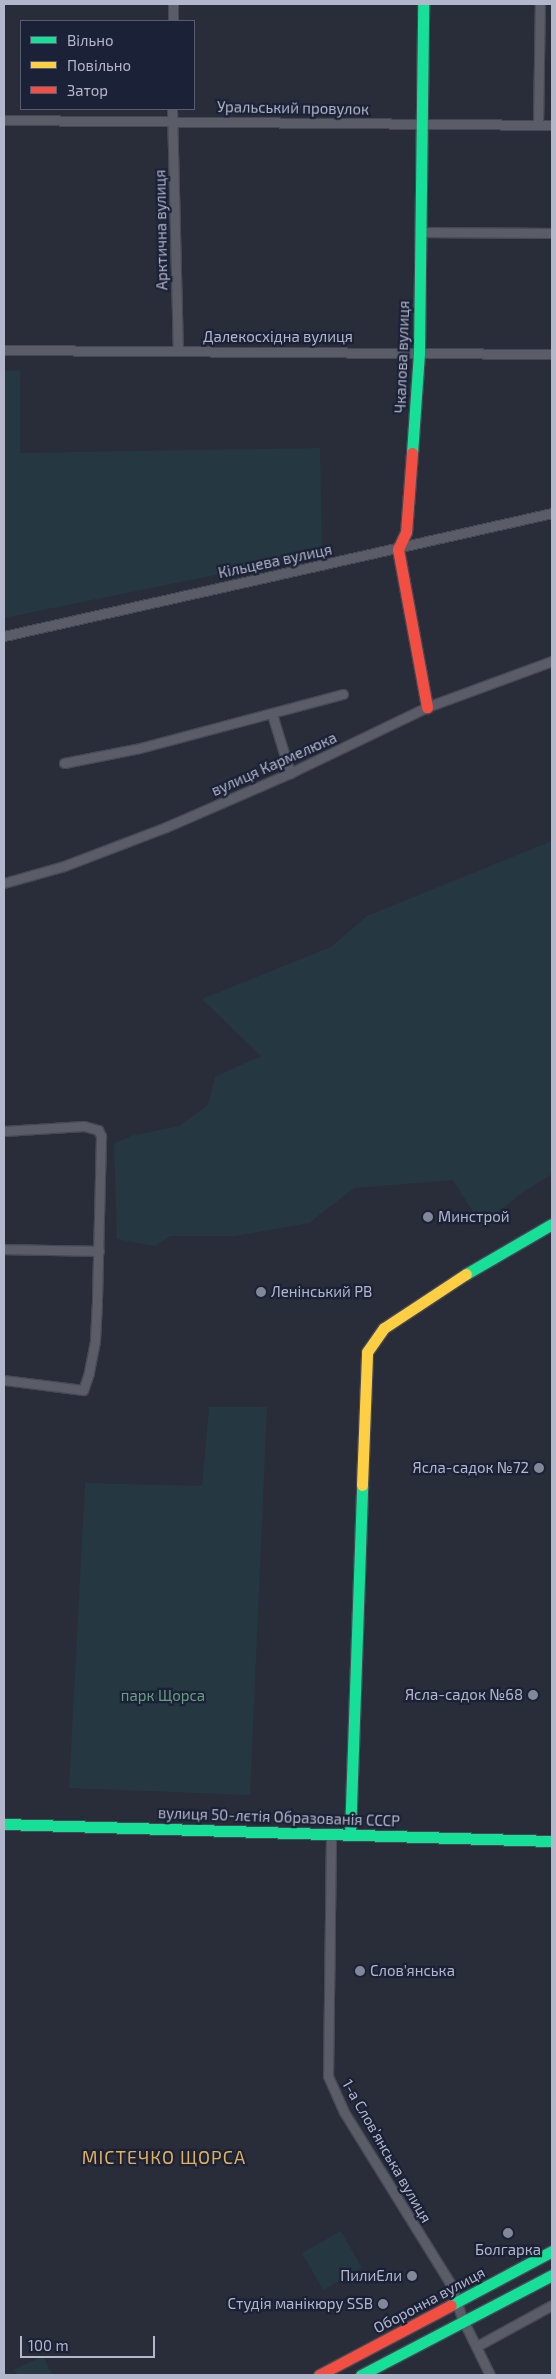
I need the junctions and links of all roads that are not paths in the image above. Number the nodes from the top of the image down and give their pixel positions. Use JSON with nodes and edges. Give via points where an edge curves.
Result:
{"nodes":[{"id":1,"x":173,"y":4,"type":"edge"},
{"id":2,"x":423,"y":4,"type":"edge"},
{"id":3,"x":540,"y":4,"type":"edge"},
{"id":4,"x":173,"y":20,"type":"edge"},
{"id":5,"x":172,"y":110,"type":"edge"},
{"id":6,"x":4,"y":120,"type":"edge"},
{"id":7,"x":172,"y":121,"type":"junction"},
{"id":8,"x":421,"y":123,"type":"junction"},
{"id":9,"x":538,"y":125,"type":"junction"},
{"id":10,"x":552,"y":125,"type":"edge"},
{"id":11,"x":420,"y":232,"type":"junction"},
{"id":12,"x":552,"y":233,"type":"edge"},
{"id":13,"x":4,"y":350,"type":"edge"},
{"id":14,"x":178,"y":350,"type":"junction"},
{"id":15,"x":420,"y":352,"type":"junction"},
{"id":16,"x":552,"y":354,"type":"edge"},
{"id":17,"x":552,"y":513,"type":"edge"},
{"id":18,"x":398,"y":549,"type":"junction"},
{"id":19,"x":4,"y":636,"type":"edge"},
{"id":20,"x":552,"y":662,"type":"edge"},
{"id":21,"x":343,"y":694,"type":"dead end"},
{"id":22,"x":427,"y":707,"type":"junction"},
{"id":23,"x":272,"y":714,"type":"junction"},
{"id":24,"x":64,"y":763,"type":"dead end"},
{"id":25,"x":290,"y":773,"type":"junction"},
{"id":26,"x":4,"y":883,"type":"edge"},
{"id":27,"x":4,"y":1131,"type":"edge"},
{"id":28,"x":552,"y":1224,"type":"edge"},
{"id":29,"x":4,"y":1249,"type":"edge"},
{"id":30,"x":99,"y":1251,"type":"junction"},
{"id":31,"x":4,"y":1380,"type":"edge"},
{"id":32,"x":4,"y":1824,"type":"edge"},
{"id":33,"x":331,"y":1835,"type":"junction"},
{"id":34,"x":350,"y":1836,"type":"junction"},
{"id":35,"x":552,"y":1842,"type":"edge"},
{"id":36,"x":552,"y":2251,"type":"edge"},
{"id":37,"x":552,"y":2275,"type":"edge"},
{"id":38,"x":456,"y":2302,"type":"junction"},
{"id":39,"x":552,"y":2305,"type":"edge"},
{"id":40,"x":463,"y":2320,"type":"junction"},
{"id":41,"x":477,"y":2346,"type":"junction"},
{"id":42,"x":319,"y":2375,"type":"edge"},
{"id":43,"x":361,"y":2375,"type":"edge"},
{"id":44,"x":490,"y":2375,"type":"edge"}],
"edges":[{"from":1,"to":4,"type":"street"},
{"from":2,"to":8,"type":"street","name":"Чкалова вулиця"},
{"from":3,"to":9,"type":"street"},
{"from":5,"to":7,"type":"street","name":"Арктична вулиця"},
{"from":6,"to":7,"type":"street","name":"Уральський провулок"},
{"from":7,"to":8,"type":"street","name":"Уральський провулок"},
{"from":7,"to":14,"type":"street","name":"Арктична вулиця"},
{"from":8,"to":9,"type":"street","name":"Уральський провулок"},
{"from":8,"to":11,"type":"street","name":"Чкалова вулиця"},
{"from":9,"to":10,"type":"street","name":"Уральський провулок"},
{"from":11,"to":12,"type":"street"},
{"from":11,"to":15,"type":"street","name":"Чкалова вулиця"},
{"from":13,"to":14,"type":"street","name":"Далекосхідна вулиця"},
{"from":14,"to":15,"type":"street","name":"Далекосхідна вулиця"},
{"from":15,"to":16,"type":"street","name":"Далекосхідна вулиця"},
{"from":15,"to":18,"type":"street","name":"Чкалова вулиця","via":[[406,532]]},
{"from":17,"to":18,"type":"street","name":"Кільцева вулиця"},
{"from":18,"to":19,"type":"street","name":"Кільцева вулиця"},
{"from":18,"to":22,"type":"street"},
{"from":20,"to":22,"type":"street","name":"вулиця Кармелюка"},
{"from":21,"to":23,"type":"street"},
{"from":22,"to":25,"type":"street","name":"вулиця Кармелюка"},
{"from":23,"to":24,"type":"street","via":[[140,748]]},
{"from":23,"to":25,"type":"street"},
{"from":25,"to":26,"type":"street","name":"вулиця Кармелюка","via":[[166,827],[64,866]]},
{"from":27,"to":30,"type":"street","via":[[84,1126],[98,1130],[101,1136]]},
{"from":28,"to":34,"type":"street","via":[[469,1272],[384,1328],[368,1352]]},
{"from":29,"to":30,"type":"street"},
{"from":30,"to":31,"type":"street","via":[[95,1341],[83,1390]]},
{"from":32,"to":33,"type":"street","name":"вулиця 50-лєтія Образованія СССР"},
{"from":33,"to":34,"type":"street","name":"вулиця 50-лєтія Образованія СССР"},
{"from":33,"to":38,"type":"street","name":"1-а Слов’янська вулиця","via":[[328,2076],[344,2112],[450,2283]]},
{"from":34,"to":35,"type":"street","name":"вулиця 50-лєтія Образованія СССР"},
{"from":36,"to":38,"type":"street","name":"Оборонна вулиця"},
{"from":37,"to":40,"type":"street"},
{"from":38,"to":40,"type":"street","name":"1-а Слов’янська вулиця"},
{"from":38,"to":42,"type":"street","name":"Оборонна вулиця"},
{"from":39,"to":41,"type":"street"},
{"from":40,"to":41,"type":"street","name":"1-а Слов’янська вулиця"},
{"from":40,"to":43,"type":"street"},
{"from":41,"to":44,"type":"street","name":"1-а Слов’янська вулиця"}]}
